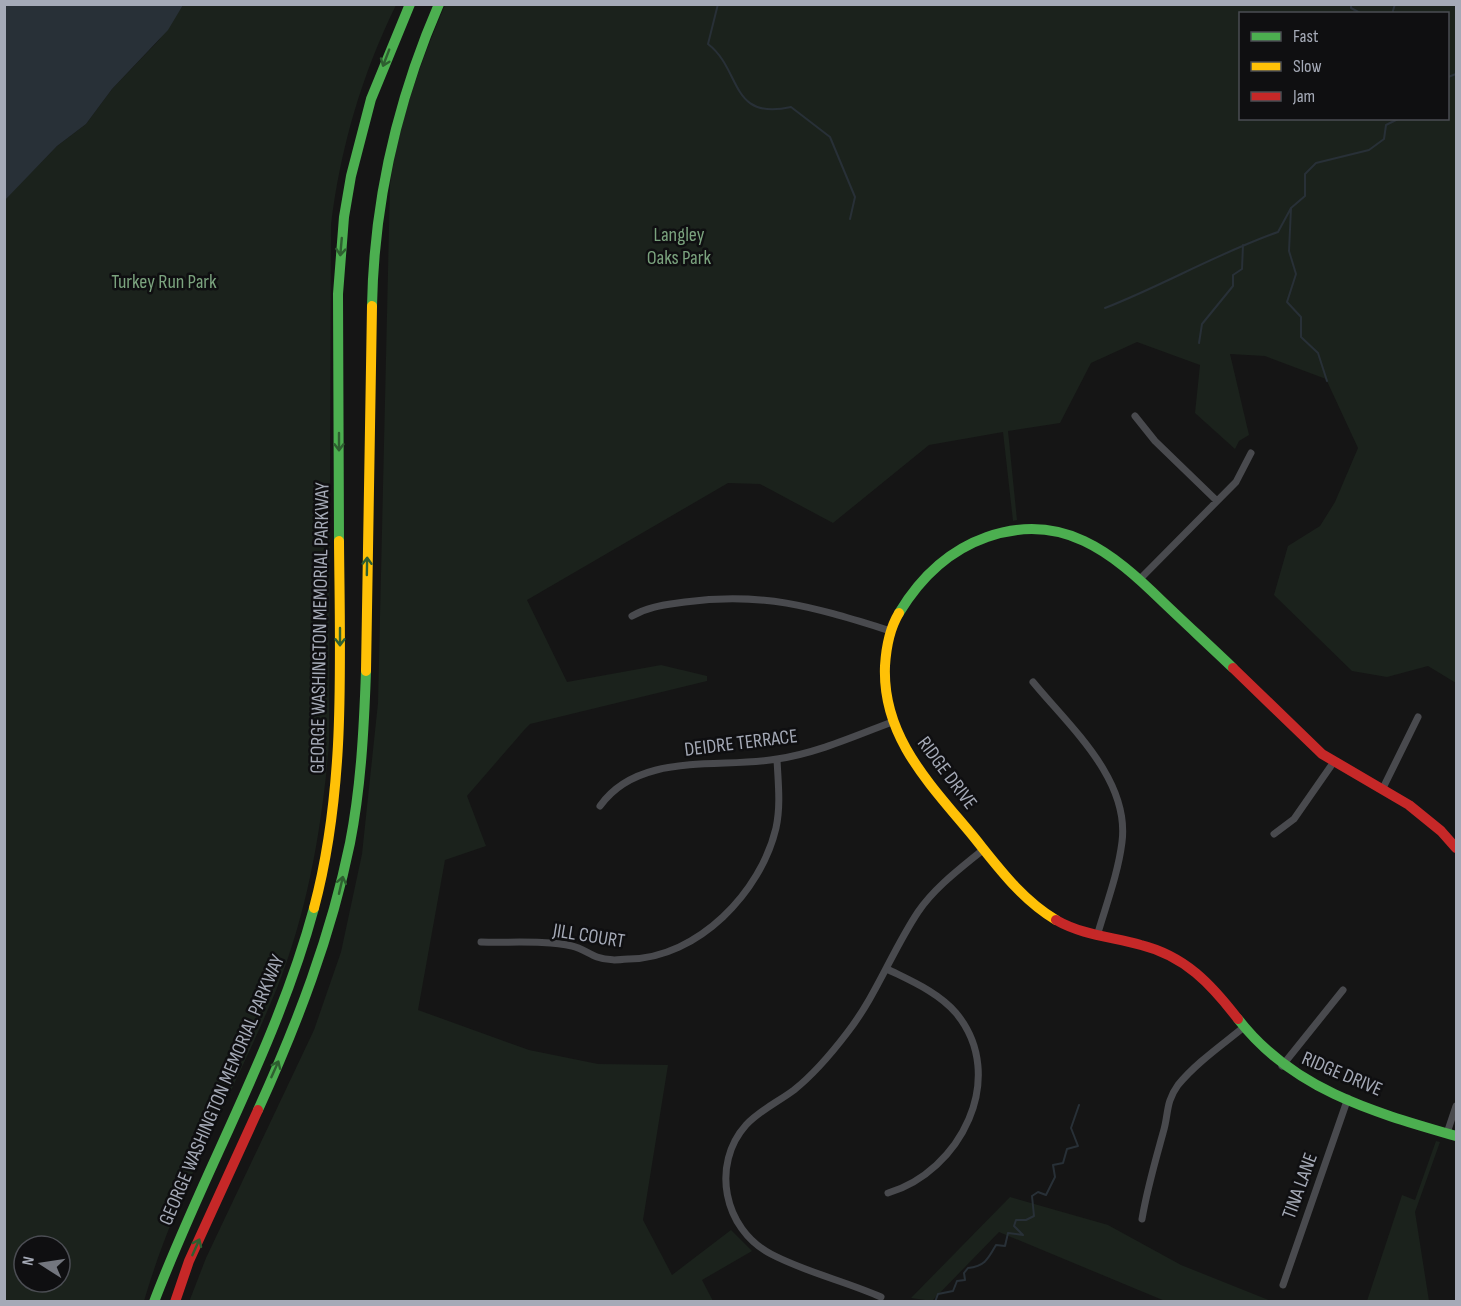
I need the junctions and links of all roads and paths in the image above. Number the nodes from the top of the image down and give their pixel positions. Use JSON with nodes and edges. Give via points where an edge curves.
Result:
{"nodes":[{"id":1,"x":410,"y":4,"type":"edge"},
{"id":2,"x":439,"y":4,"type":"edge"},
{"id":3,"x":1135,"y":416,"type":"dead end"},
{"id":4,"x":1251,"y":453,"type":"dead end"},
{"id":5,"x":1217,"y":501,"type":"junction"},
{"id":6,"x":1140,"y":579,"type":"junction"},
{"id":7,"x":632,"y":616,"type":"dead end"},
{"id":8,"x":891,"y":631,"type":"junction"},
{"id":9,"x":1033,"y":682,"type":"dead end"},
{"id":10,"x":1418,"y":717,"type":"dead end"},
{"id":11,"x":892,"y":723,"type":"junction"},
{"id":12,"x":777,"y":759,"type":"junction"},
{"id":13,"x":1334,"y":763,"type":"junction"},
{"id":14,"x":1383,"y":788,"type":"junction"},
{"id":15,"x":600,"y":806,"type":"dead end"},
{"id":16,"x":1274,"y":834,"type":"dead end"},
{"id":17,"x":1456,"y":848,"type":"edge"},
{"id":18,"x":984,"y":849,"type":"junction"},
{"id":19,"x":1097,"y":936,"type":"junction"},
{"id":20,"x":481,"y":942,"type":"dead end"},
{"id":21,"x":887,"y":969,"type":"junction"},
{"id":22,"x":1343,"y":990,"type":"dead end"},
{"id":23,"x":1244,"y":1027,"type":"junction"},
{"id":24,"x":1282,"y":1066,"type":"junction"},
{"id":25,"x":1348,"y":1098,"type":"junction"},
{"id":26,"x":1456,"y":1106,"type":"edge"},
{"id":27,"x":1452,"y":1134,"type":"edge"},
{"id":28,"x":888,"y":1193,"type":"dead end"},
{"id":29,"x":1142,"y":1219,"type":"dead end"},
{"id":30,"x":1283,"y":1285,"type":"dead end"},
{"id":31,"x":881,"y":1297,"type":"dead end"},
{"id":32,"x":154,"y":1302,"type":"edge"},
{"id":33,"x":175,"y":1302,"type":"edge"}],
"edges":[{"from":1,"to":32,"type":"main road","name":"GEORGE WASHINGTON MEMORIAL PARKWAY","one_way":true,"via":[[371,99],[344,217],[338,294],[340,725],[332,821],[320,885],[282,1005]]},
{"from":33,"to":2,"type":"main road","name":"GEORGE WASHINGTON MEMORIAL PARKWAY","one_way":true,"via":[[189,1261],[312,983],[351,841],[363,700],[375,236],[393,132]]},
{"from":3,"to":5,"type":"street"},
{"from":4,"to":5,"type":"street","via":[[1236,482]]},
{"from":5,"to":6,"type":"street"},
{"from":6,"to":8,"type":"main road","name":"RIDGE DRIVE","via":[[1108,553],[1079,538],[1037,529],[1003,532],[969,543],[928,572],[908,596]]},
{"from":6,"to":13,"type":"main road","name":"RIDGE DRIVE"},
{"from":7,"to":8,"type":"street","via":[[651,607],[699,600],[775,600]]},
{"from":8,"to":11,"type":"main road","name":"RIDGE DRIVE","via":[[884,676]]},
{"from":9,"to":19,"type":"street","via":[[1101,766],[1119,810],[1122,842]]},
{"from":10,"to":14,"type":"street"},
{"from":11,"to":12,"type":"street","name":"DEIDRE TERRACE"},
{"from":11,"to":18,"type":"main road","name":"RIDGE DRIVE","via":[[911,760]]},
{"from":12,"to":15,"type":"street","name":"DEIDRE TERRACE","via":[[668,768],[642,774],[620,785]]},
{"from":12,"to":20,"type":"street","name":"JILL COURT","via":[[777,818],[765,860],[736,904],[695,938],[673,949],[632,959],[606,960],[573,946]]},
{"from":13,"to":14,"type":"main road","name":"RIDGE DRIVE"},
{"from":13,"to":16,"type":"street","via":[[1294,819]]},
{"from":14,"to":17,"type":"main road","name":"RIDGE DRIVE","via":[[1426,815]]},
{"from":18,"to":19,"type":"main road","name":"RIDGE DRIVE","via":[[1034,905],[1065,924]]},
{"from":18,"to":21,"type":"street","via":[[925,903]]},
{"from":19,"to":23,"type":"main road","name":"RIDGE DRIVE","via":[[1155,948],[1184,962],[1212,987]]},
{"from":21,"to":28,"type":"street","via":[[937,995],[956,1014],[974,1045],[979,1081],[975,1104],[962,1134],[922,1177]]},
{"from":21,"to":31,"type":"street","via":[[863,1012],[832,1053],[796,1088],[750,1121],[738,1137],[729,1158],[725,1186],[730,1207],[741,1225],[768,1253]]},
{"from":22,"to":24,"type":"street"},
{"from":23,"to":24,"type":"main road","name":"RIDGE DRIVE"},
{"from":23,"to":29,"type":"street","via":[[1188,1075],[1171,1096]]},
{"from":24,"to":25,"type":"main road","name":"RIDGE DRIVE","via":[[1308,1083]]},
{"from":25,"to":27,"type":"main road","name":"RIDGE DRIVE"},
{"from":25,"to":30,"type":"street","name":"TINA LANE"},
{"from":26,"to":27,"type":"street","name":"RIDGE DRIVE"}]}
